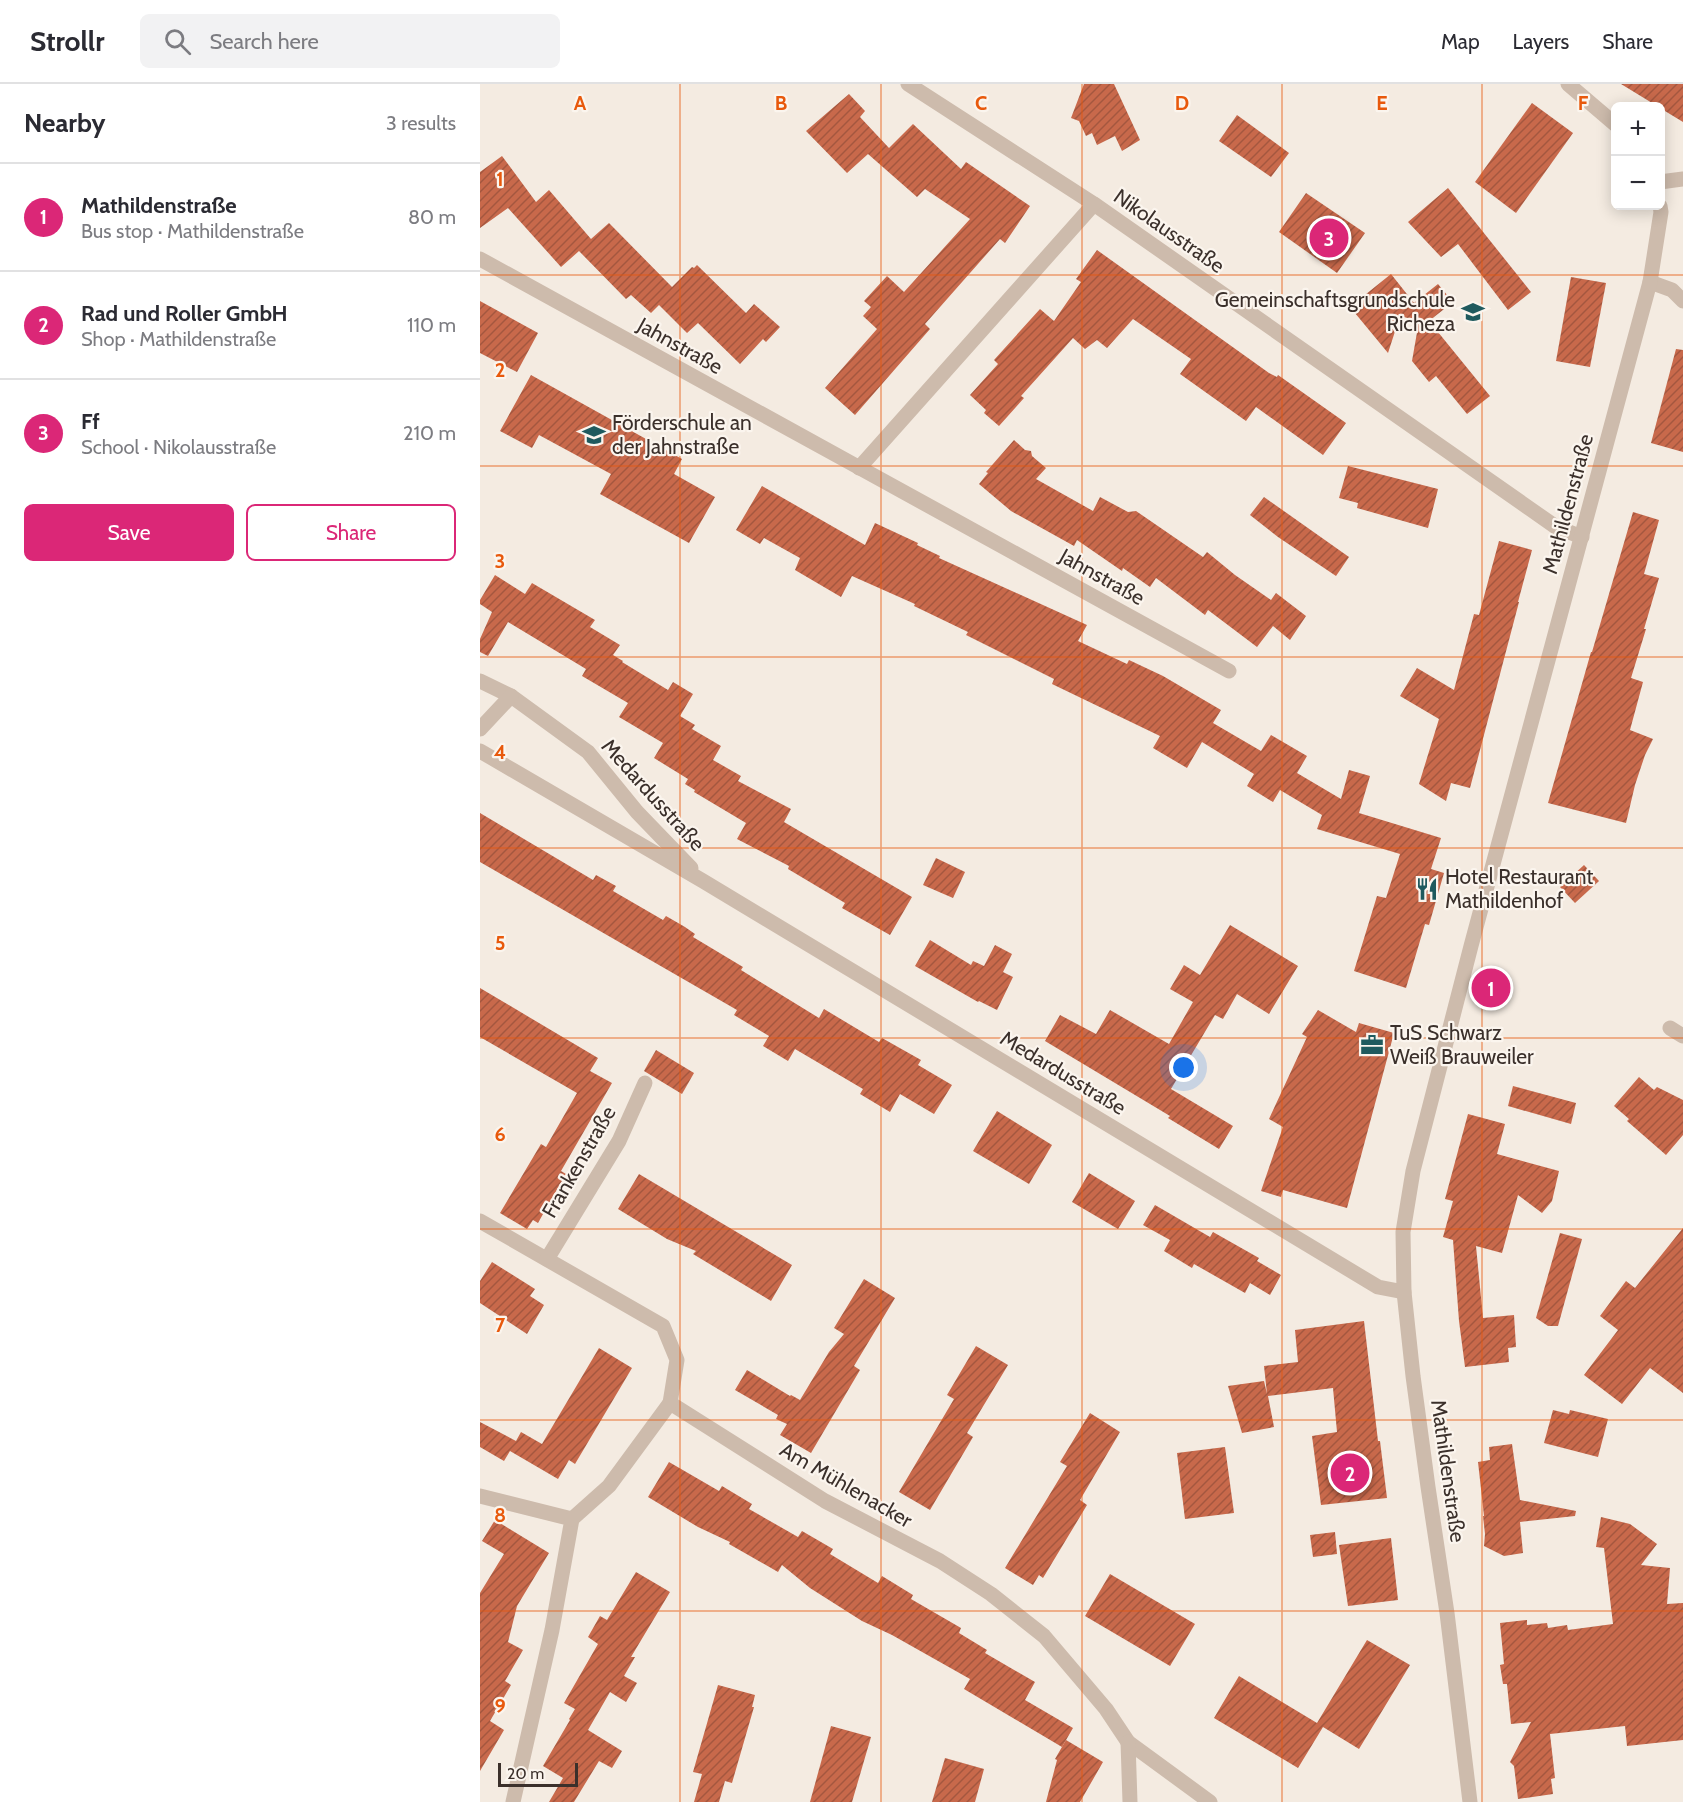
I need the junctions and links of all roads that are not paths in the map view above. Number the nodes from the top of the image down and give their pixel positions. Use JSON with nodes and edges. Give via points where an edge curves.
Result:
{"nodes":[{"id":1,"x":908,"y":84,"type":"edge"},
{"id":2,"x":1568,"y":84,"type":"edge"},
{"id":3,"x":1611,"y":121,"type":"edge"},
{"id":4,"x":1683,"y":179,"type":"edge"},
{"id":5,"x":1665,"y":181,"type":"edge"},
{"id":6,"x":1094,"y":204,"type":"junction"},
{"id":7,"x":1661,"y":210,"type":"edge"},
{"id":8,"x":480,"y":260,"type":"edge"},
{"id":9,"x":1650,"y":282,"type":"junction"},
{"id":10,"x":1683,"y":301,"type":"edge"},
{"id":11,"x":860,"y":468,"type":"junction"},
{"id":12,"x":1582,"y":537,"type":"junction"},
{"id":13,"x":1229,"y":672,"type":"dead end"},
{"id":14,"x":480,"y":681,"type":"edge"},
{"id":15,"x":511,"y":696,"type":"junction"},
{"id":16,"x":480,"y":729,"type":"edge"},
{"id":17,"x":480,"y":751,"type":"edge"},
{"id":18,"x":703,"y":881,"type":"junction"},
{"id":19,"x":645,"y":1083,"type":"dead end"},
{"id":20,"x":480,"y":1221,"type":"edge"},
{"id":21,"x":547,"y":1259,"type":"junction"},
{"id":22,"x":1404,"y":1292,"type":"junction"},
{"id":23,"x":670,"y":1403,"type":"junction"},
{"id":24,"x":480,"y":1496,"type":"edge"},
{"id":25,"x":572,"y":1520,"type":"junction"},
{"id":26,"x":1128,"y":1742,"type":"junction"},
{"id":27,"x":1467,"y":1798,"type":"edge"},
{"id":28,"x":513,"y":1802,"type":"edge"},
{"id":29,"x":1130,"y":1802,"type":"edge"},
{"id":30,"x":1210,"y":1802,"type":"edge"}],
"edges":[{"from":1,"to":6,"type":"street","name":"Nikolausstraße"},
{"from":2,"to":3,"type":"street"},
{"from":4,"to":5,"type":"street"},
{"from":6,"to":11,"type":"street"},
{"from":6,"to":12,"type":"street","name":"Nikolausstraße","via":[[1556,527]]},
{"from":7,"to":9,"type":"street","name":"Mathildenstraße"},
{"from":8,"to":11,"type":"street","name":"Jahnstraße"},
{"from":9,"to":10,"type":"street","via":[[1672,290]]},
{"from":9,"to":12,"type":"street","name":"Mathildenstraße"},
{"from":11,"to":13,"type":"street","name":"Jahnstraße"},
{"from":12,"to":22,"type":"street","name":"Mathildenstraße","via":[[1413,1171],[1403,1232]]},
{"from":14,"to":15,"type":"street","name":"Medardusstraße"},
{"from":15,"to":16,"type":"street"},
{"from":15,"to":18,"type":"street","name":"Medardusstraße","via":[[588,752],[637,812]]},
{"from":17,"to":18,"type":"street","name":"Medardusstraße"},
{"from":18,"to":22,"type":"street","name":"Medardusstraße","via":[[1378,1287]]},
{"from":19,"to":21,"type":"street","name":"Frankenstraße","via":[[618,1141]]},
{"from":20,"to":21,"type":"street"},
{"from":21,"to":23,"type":"street","via":[[663,1326],[677,1360]]},
{"from":22,"to":27,"type":"street","name":"Mathildenstraße","via":[[1447,1613]]},
{"from":23,"to":25,"type":"street","via":[[609,1486]]},
{"from":23,"to":26,"type":"street","name":"Am Mühlenacker","via":[[825,1501],[940,1561],[991,1594],[1044,1636],[1106,1709]]},
{"from":24,"to":25,"type":"street"},
{"from":25,"to":28,"type":"street"},
{"from":26,"to":29,"type":"street"},
{"from":26,"to":30,"type":"street","name":"Am Mühlenacker"}]}
